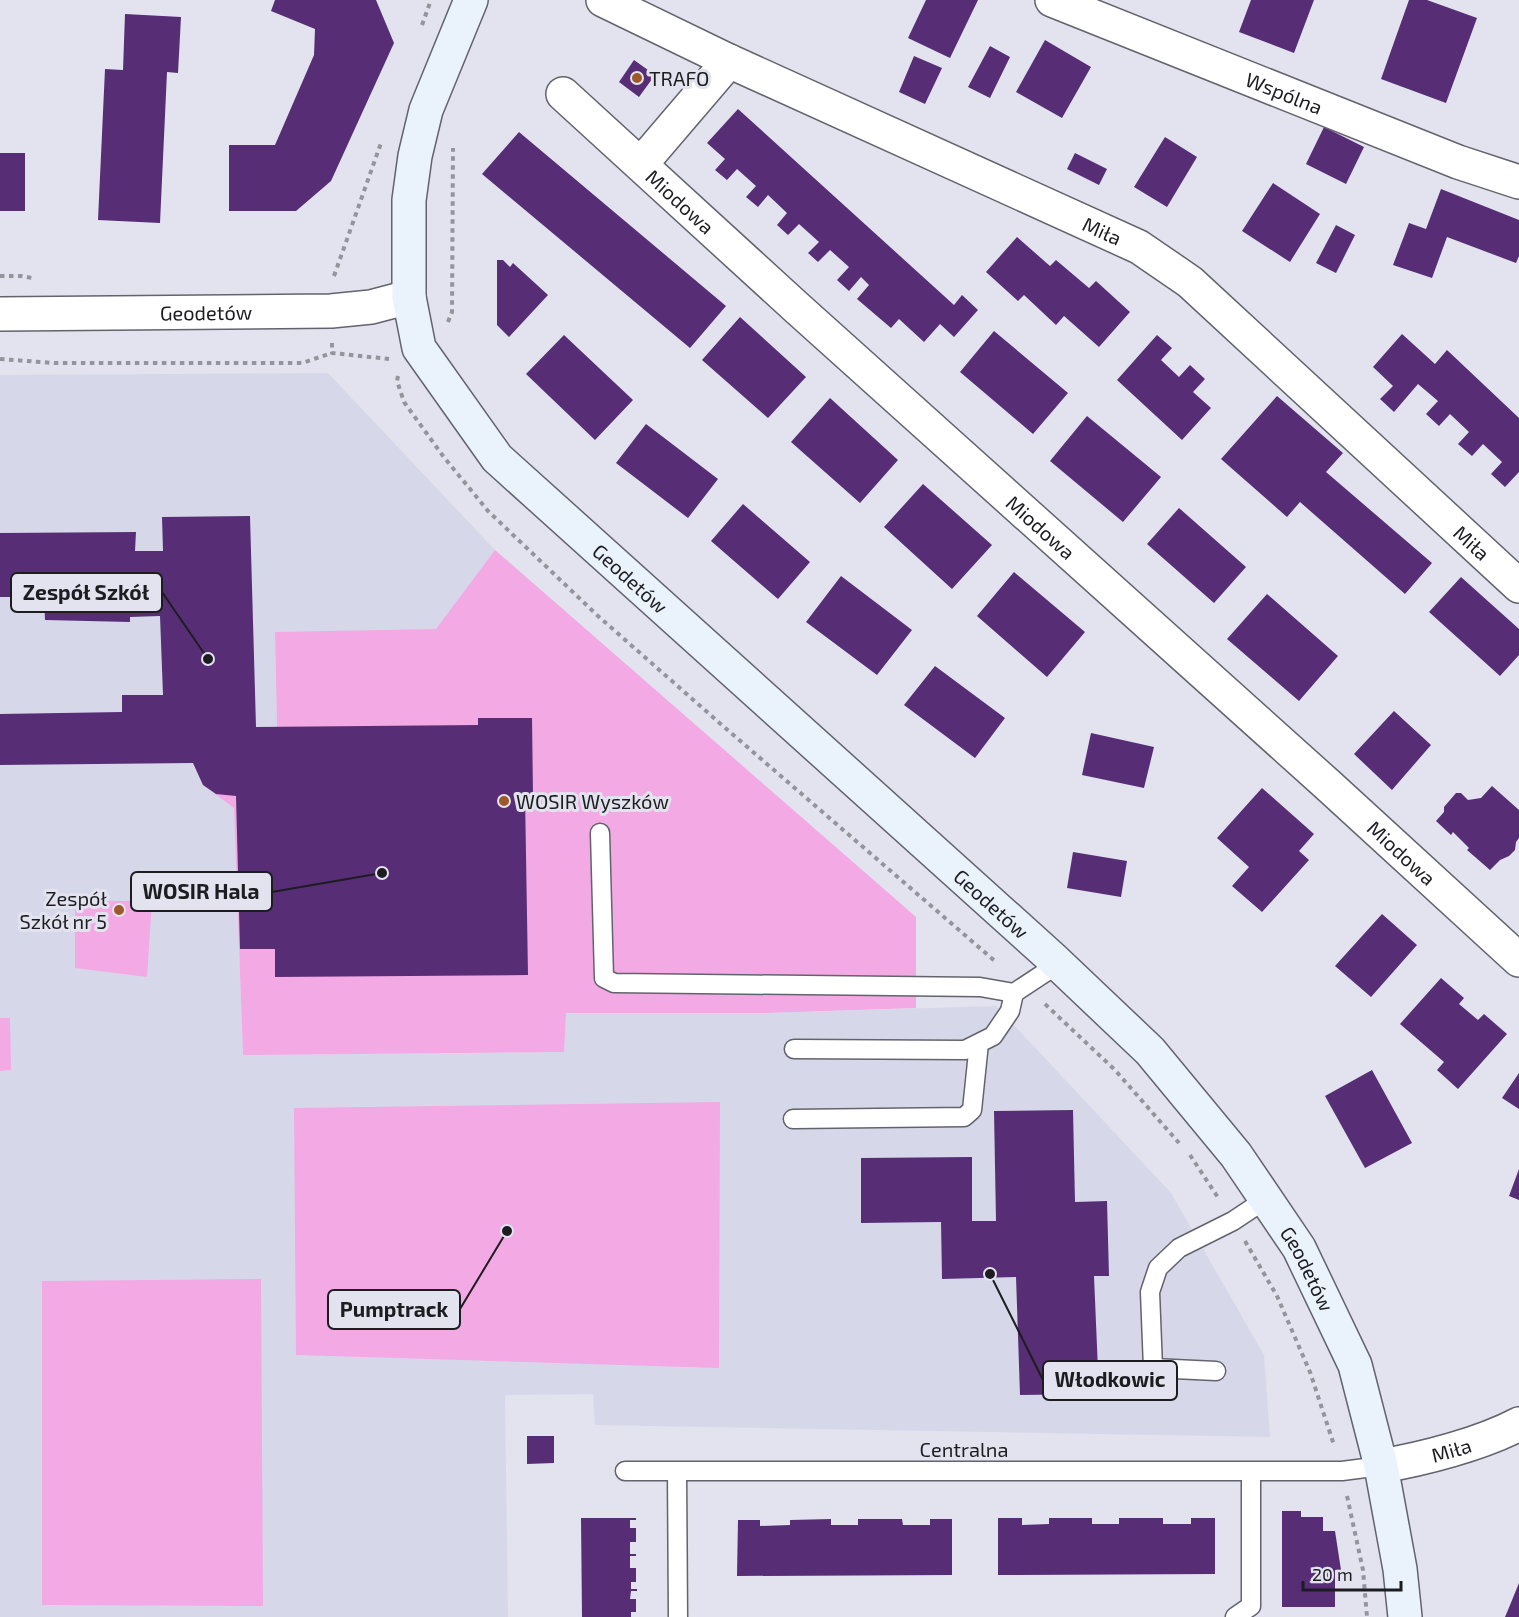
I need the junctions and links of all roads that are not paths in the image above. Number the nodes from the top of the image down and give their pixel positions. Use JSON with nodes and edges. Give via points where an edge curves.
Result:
{"nodes":[{"id":1,"x":471,"y":0,"type":"edge"},
{"id":2,"x":603,"y":0,"type":"edge"},
{"id":3,"x":1052,"y":0,"type":"edge"},
{"id":4,"x":729,"y":61,"type":"junction"},
{"id":5,"x":563,"y":94,"type":"dead end"},
{"id":6,"x":641,"y":164,"type":"junction"},
{"id":7,"x":1519,"y":182,"type":"edge"},
{"id":8,"x":409,"y":297,"type":"junction"},
{"id":9,"x":0,"y":314,"type":"edge"},
{"id":10,"x":1519,"y":586,"type":"edge"},
{"id":11,"x":600,"y":834,"type":"dead end"},
{"id":12,"x":1519,"y":960,"type":"edge"},
{"id":13,"x":1058,"y":964,"type":"junction"},
{"id":14,"x":1014,"y":993,"type":"junction"},
{"id":15,"x":979,"y":1043,"type":"junction"},
{"id":16,"x":794,"y":1049,"type":"dead end"},
{"id":17,"x":793,"y":1119,"type":"dead end"},
{"id":18,"x":1266,"y":1199,"type":"junction"},
{"id":19,"x":1216,"y":1371,"type":"dead end"},
{"id":20,"x":1519,"y":1424,"type":"edge"},
{"id":21,"x":1381,"y":1466,"type":"junction"},
{"id":22,"x":625,"y":1471,"type":"dead end"},
{"id":23,"x":678,"y":1471,"type":"junction"},
{"id":24,"x":1251,"y":1472,"type":"junction"},
{"id":25,"x":678,"y":1617,"type":"edge"},
{"id":26,"x":1235,"y":1617,"type":"edge"},
{"id":27,"x":1405,"y":1617,"type":"edge"}],
"edges":[{"from":1,"to":8,"type":"street","name":"Geodetów","via":[[426,110],[415,156],[409,200]]},
{"from":2,"to":4,"type":"street","name":"Miła"},
{"from":3,"to":7,"type":"street","name":"Wspólna","via":[[1458,162]]},
{"from":4,"to":6,"type":"street"},
{"from":4,"to":10,"type":"street","name":"Miła","via":[[1139,247],[1190,282]]},
{"from":5,"to":6,"type":"street","name":"Miodowa"},
{"from":6,"to":12,"type":"street","name":"Miodowa"},
{"from":8,"to":9,"type":"street","name":"Geodetów","via":[[371,307],[331,311]]},
{"from":8,"to":13,"type":"street","name":"Geodetów","via":[[419,348],[497,458]]},
{"from":11,"to":14,"type":"lane","via":[[604,978],[614,983],[980,987]]},
{"from":13,"to":14,"type":"lane"},
{"from":13,"to":18,"type":"street","name":"Geodetów","via":[[1150,1051],[1236,1155]]},
{"from":14,"to":15,"type":"lane","via":[[1010,1011],[993,1036]]},
{"from":15,"to":16,"type":"lane","via":[[965,1050]]},
{"from":15,"to":17,"type":"lane","via":[[972,1110],[964,1117]]},
{"from":18,"to":19,"type":"lane","via":[[1169,1256],[1158,1268],[1150,1292],[1153,1368]]},
{"from":18,"to":21,"type":"street","name":"Geodetów","via":[[1299,1248],[1354,1365]]},
{"from":20,"to":21,"type":"street","name":"Miła","via":[[1497,1436]]},
{"from":21,"to":24,"type":"lane","name":"Centralna","via":[[1342,1472]]},
{"from":21,"to":27,"type":"street","name":"Geodetów"},
{"from":22,"to":23,"type":"lane","name":"Centralna"},
{"from":23,"to":24,"type":"lane","name":"Centralna"},
{"from":23,"to":25,"type":"lane"},
{"from":24,"to":26,"type":"lane","via":[[1251,1606]]}]}
